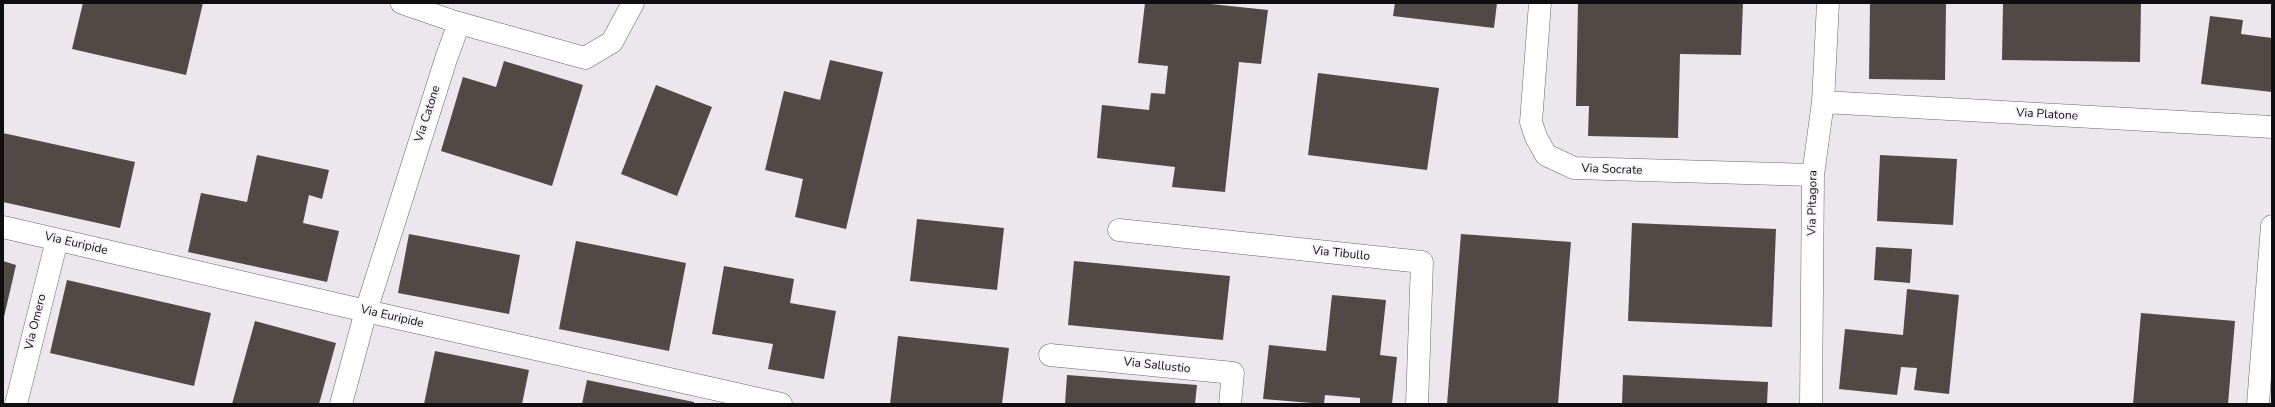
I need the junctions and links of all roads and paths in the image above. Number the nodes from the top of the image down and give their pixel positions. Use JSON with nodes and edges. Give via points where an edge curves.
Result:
{"nodes":[{"id":1,"x":401,"y":3,"type":"edge"},
{"id":2,"x":633,"y":3,"type":"edge"},
{"id":3,"x":1540,"y":3,"type":"edge"},
{"id":4,"x":1828,"y":3,"type":"edge"},
{"id":5,"x":459,"y":23,"type":"junction"},
{"id":6,"x":1822,"y":102,"type":"junction"},
{"id":7,"x":2272,"y":127,"type":"edge"},
{"id":8,"x":1813,"y":176,"type":"junction"},
{"id":9,"x":2272,"y":226,"type":"edge"},
{"id":10,"x":3,"y":227,"type":"edge"},
{"id":11,"x":1119,"y":230,"type":"dead end"},
{"id":12,"x":57,"y":240,"type":"junction"},
{"id":13,"x":2271,"y":255,"type":"edge"},
{"id":14,"x":366,"y":311,"type":"junction"},
{"id":15,"x":1050,"y":355,"type":"dead end"},
{"id":16,"x":16,"y":404,"type":"edge"},
{"id":17,"x":341,"y":404,"type":"edge"},
{"id":18,"x":781,"y":404,"type":"edge"},
{"id":19,"x":1230,"y":404,"type":"edge"},
{"id":20,"x":1417,"y":404,"type":"edge"},
{"id":21,"x":1811,"y":404,"type":"edge"},
{"id":22,"x":2258,"y":404,"type":"edge"}],
"edges":[{"from":1,"to":5,"type":"lane"},
{"from":2,"to":5,"type":"street","via":[[612,42],[584,58]]},
{"from":3,"to":8,"type":"street","name":"Via Socrate","via":[[1531,122],[1546,154],[1574,168]]},
{"from":4,"to":6,"type":"street","name":"Via Pitagora"},
{"from":5,"to":14,"type":"street","name":"Via Catone"},
{"from":6,"to":7,"type":"street","name":"Via Platone"},
{"from":6,"to":8,"type":"street","name":"Via Pitagora"},
{"from":8,"to":21,"type":"street","name":"Via Pitagora"},
{"from":9,"to":13,"type":"street"},
{"from":10,"to":12,"type":"street","name":"Via Euripide"},
{"from":11,"to":20,"type":"street","name":"Via Tibullo","via":[[1422,262]]},
{"from":12,"to":14,"type":"street","name":"Via Euripide"},
{"from":12,"to":16,"type":"street","name":"Via Omero"},
{"from":13,"to":22,"type":"street"},
{"from":14,"to":17,"type":"street","name":"Via Catone"},
{"from":14,"to":18,"type":"street","name":"Via Euripide"},
{"from":15,"to":19,"type":"street","name":"Via Sallustio","via":[[1233,373]]}]}
